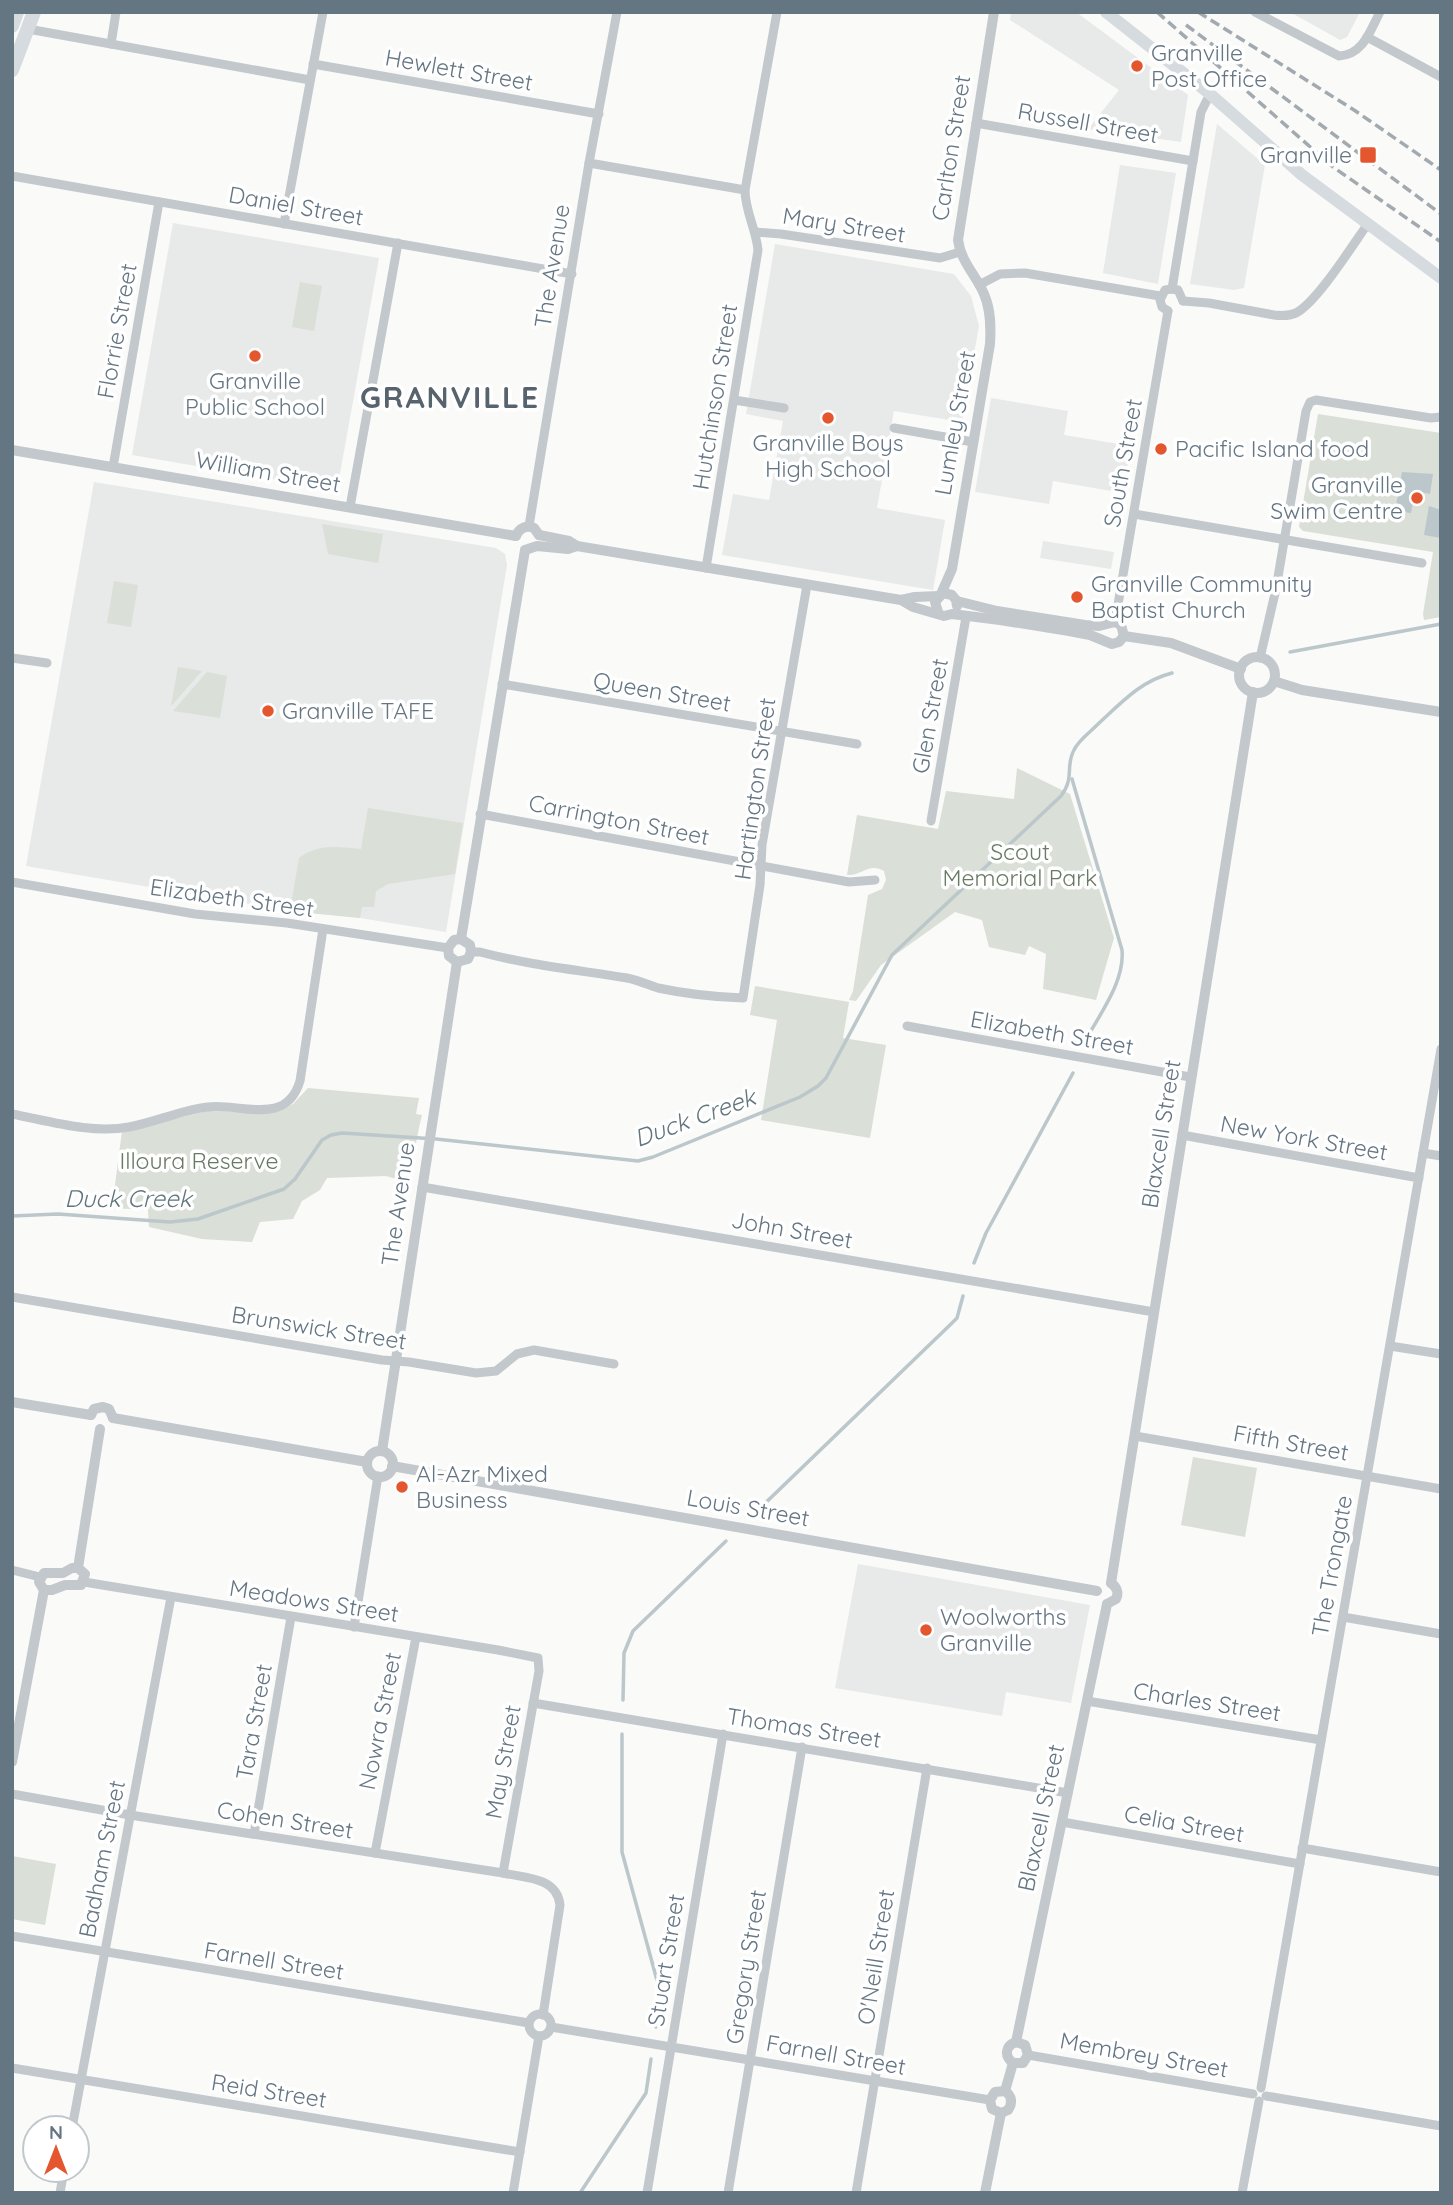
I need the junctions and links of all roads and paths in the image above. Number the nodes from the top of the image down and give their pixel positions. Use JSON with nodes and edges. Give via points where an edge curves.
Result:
{"nodes":[{"id":1,"x":17,"y":12,"type":"edge"},
{"id":2,"x":34,"y":12,"type":"edge"},
{"id":3,"x":116,"y":12,"type":"edge"},
{"id":4,"x":323,"y":12,"type":"edge"},
{"id":5,"x":617,"y":12,"type":"edge"},
{"id":6,"x":777,"y":12,"type":"edge"},
{"id":7,"x":994,"y":12,"type":"edge"},
{"id":8,"x":1107,"y":12,"type":"edge"},
{"id":9,"x":1255,"y":12,"type":"edge"},
{"id":10,"x":1380,"y":12,"type":"edge"},
{"id":11,"x":12,"y":26,"type":"edge"},
{"id":12,"x":28,"y":29,"type":"junction"},
{"id":13,"x":1367,"y":37,"type":"junction"},
{"id":14,"x":111,"y":44,"type":"junction"},
{"id":15,"x":313,"y":64,"type":"junction"},
{"id":16,"x":12,"y":70,"type":"edge"},
{"id":17,"x":1441,"y":77,"type":"edge"},
{"id":18,"x":310,"y":80,"type":"junction"},
{"id":19,"x":1210,"y":94,"type":"junction"},
{"id":20,"x":599,"y":114,"type":"junction"},
{"id":21,"x":976,"y":123,"type":"junction"},
{"id":22,"x":1193,"y":161,"type":"junction"},
{"id":23,"x":589,"y":163,"type":"junction"},
{"id":24,"x":12,"y":176,"type":"edge"},
{"id":25,"x":745,"y":190,"type":"junction"},
{"id":26,"x":159,"y":202,"type":"junction"},
{"id":27,"x":284,"y":223,"type":"junction"},
{"id":28,"x":1367,"y":225,"type":"junction"},
{"id":29,"x":755,"y":232,"type":"junction"},
{"id":30,"x":398,"y":243,"type":"junction"},
{"id":31,"x":960,"y":252,"type":"junction"},
{"id":32,"x":572,"y":274,"type":"junction"},
{"id":33,"x":1441,"y":278,"type":"edge"},
{"id":34,"x":979,"y":285,"type":"junction"},
{"id":35,"x":1172,"y":289,"type":"junction"},
{"id":36,"x":1160,"y":296,"type":"junction"},
{"id":37,"x":1183,"y":301,"type":"junction"},
{"id":38,"x":1168,"y":312,"type":"junction"},
{"id":39,"x":734,"y":400,"type":"junction"},
{"id":40,"x":784,"y":408,"type":"dead end"},
{"id":41,"x":1441,"y":417,"type":"edge"},
{"id":42,"x":894,"y":428,"type":"dead end"},
{"id":43,"x":973,"y":442,"type":"junction"},
{"id":44,"x":12,"y":450,"type":"edge"},
{"id":45,"x":113,"y":467,"type":"junction"},
{"id":46,"x":350,"y":507,"type":"junction"},
{"id":47,"x":1134,"y":514,"type":"junction"},
{"id":48,"x":529,"y":526,"type":"junction"},
{"id":49,"x":516,"y":536,"type":"junction"},
{"id":50,"x":538,"y":540,"type":"junction"},
{"id":51,"x":1283,"y":540,"type":"junction"},
{"id":52,"x":525,"y":550,"type":"junction"},
{"id":53,"x":1422,"y":563,"type":"dead end"},
{"id":54,"x":706,"y":568,"type":"junction"},
{"id":55,"x":952,"y":569,"type":"junction"},
{"id":56,"x":807,"y":584,"type":"junction"},
{"id":57,"x":940,"y":595,"type":"junction"},
{"id":58,"x":956,"y":599,"type":"junction"},
{"id":59,"x":901,"y":600,"type":"junction"},
{"id":60,"x":938,"y":612,"type":"junction"},
{"id":61,"x":952,"y":614,"type":"junction"},
{"id":62,"x":966,"y":617,"type":"junction"},
{"id":63,"x":1110,"y":623,"type":"junction"},
{"id":64,"x":1124,"y":636,"type":"junction"},
{"id":65,"x":1105,"y":641,"type":"junction"},
{"id":66,"x":12,"y":657,"type":"edge"},
{"id":67,"x":1260,"y":658,"type":"junction"},
{"id":68,"x":47,"y":663,"type":"dead end"},
{"id":69,"x":1241,"y":669,"type":"junction"},
{"id":70,"x":1274,"y":681,"type":"junction"},
{"id":71,"x":502,"y":684,"type":"junction"},
{"id":72,"x":1253,"y":692,"type":"junction"},
{"id":73,"x":1441,"y":712,"type":"edge"},
{"id":74,"x":782,"y":732,"type":"junction"},
{"id":75,"x":857,"y":744,"type":"dead end"},
{"id":76,"x":480,"y":814,"type":"junction"},
{"id":77,"x":931,"y":821,"type":"dead end"},
{"id":78,"x":761,"y":866,"type":"junction"},
{"id":79,"x":875,"y":880,"type":"dead end"},
{"id":80,"x":12,"y":882,"type":"edge"},
{"id":81,"x":323,"y":929,"type":"junction"},
{"id":82,"x":461,"y":939,"type":"junction"},
{"id":83,"x":448,"y":948,"type":"junction"},
{"id":84,"x":471,"y":952,"type":"junction"},
{"id":85,"x":457,"y":962,"type":"junction"},
{"id":86,"x":907,"y":1026,"type":"dead end"},
{"id":87,"x":1441,"y":1049,"type":"edge"},
{"id":88,"x":1190,"y":1077,"type":"junction"},
{"id":89,"x":12,"y":1114,"type":"edge"},
{"id":90,"x":1182,"y":1135,"type":"junction"},
{"id":91,"x":1423,"y":1153,"type":"junction"},
{"id":92,"x":1441,"y":1156,"type":"edge"},
{"id":93,"x":1419,"y":1178,"type":"junction"},
{"id":94,"x":422,"y":1187,"type":"junction"},
{"id":95,"x":12,"y":1297,"type":"edge"},
{"id":96,"x":1154,"y":1312,"type":"junction"},
{"id":97,"x":1390,"y":1346,"type":"junction"},
{"id":98,"x":1441,"y":1354,"type":"edge"},
{"id":99,"x":396,"y":1362,"type":"junction"},
{"id":100,"x":614,"y":1364,"type":"dead end"},
{"id":101,"x":12,"y":1402,"type":"edge"},
{"id":102,"x":91,"y":1415,"type":"junction"},
{"id":103,"x":113,"y":1418,"type":"junction"},
{"id":104,"x":100,"y":1429,"type":"junction"},
{"id":105,"x":1135,"y":1436,"type":"junction"},
{"id":106,"x":382,"y":1451,"type":"junction"},
{"id":107,"x":367,"y":1462,"type":"junction"},
{"id":108,"x":392,"y":1466,"type":"junction"},
{"id":109,"x":378,"y":1476,"type":"junction"},
{"id":110,"x":1367,"y":1476,"type":"junction"},
{"id":111,"x":1441,"y":1489,"type":"edge"},
{"id":112,"x":78,"y":1568,"type":"junction"},
{"id":113,"x":12,"y":1570,"type":"edge"},
{"id":114,"x":40,"y":1577,"type":"junction"},
{"id":115,"x":84,"y":1582,"type":"junction"},
{"id":116,"x":1111,"y":1583,"type":"junction"},
{"id":117,"x":44,"y":1590,"type":"junction"},
{"id":118,"x":1097,"y":1591,"type":"junction"},
{"id":119,"x":171,"y":1597,"type":"junction"},
{"id":120,"x":1107,"y":1604,"type":"junction"},
{"id":121,"x":291,"y":1617,"type":"junction"},
{"id":122,"x":1343,"y":1617,"type":"junction"},
{"id":123,"x":354,"y":1627,"type":"junction"},
{"id":124,"x":1441,"y":1634,"type":"edge"},
{"id":125,"x":416,"y":1637,"type":"junction"},
{"id":126,"x":538,"y":1658,"type":"joint"},
{"id":127,"x":1087,"y":1701,"type":"junction"},
{"id":128,"x":533,"y":1703,"type":"junction"},
{"id":129,"x":17,"y":1704,"type":"edge"},
{"id":130,"x":723,"y":1734,"type":"junction"},
{"id":131,"x":1321,"y":1740,"type":"junction"},
{"id":132,"x":802,"y":1748,"type":"junction"},
{"id":133,"x":12,"y":1762,"type":"edge"},
{"id":134,"x":927,"y":1768,"type":"junction"},
{"id":135,"x":1068,"y":1793,"type":"junction"},
{"id":136,"x":12,"y":1794,"type":"edge"},
{"id":137,"x":130,"y":1815,"type":"junction"},
{"id":138,"x":1062,"y":1822,"type":"junction"},
{"id":139,"x":254,"y":1834,"type":"junction"},
{"id":140,"x":1302,"y":1848,"type":"junction"},
{"id":141,"x":375,"y":1853,"type":"junction"},
{"id":142,"x":1300,"y":1864,"type":"junction"},
{"id":143,"x":1441,"y":1872,"type":"edge"},
{"id":144,"x":503,"y":1873,"type":"junction"},
{"id":145,"x":12,"y":1936,"type":"edge"},
{"id":146,"x":104,"y":1953,"type":"junction"},
{"id":147,"x":543,"y":2015,"type":"junction"},
{"id":148,"x":529,"y":2023,"type":"junction"},
{"id":149,"x":551,"y":2027,"type":"junction"},
{"id":150,"x":539,"y":2036,"type":"junction"},
{"id":151,"x":1016,"y":2042,"type":"junction"},
{"id":152,"x":672,"y":2047,"type":"junction"},
{"id":153,"x":1028,"y":2055,"type":"junction"},
{"id":154,"x":751,"y":2060,"type":"junction"},
{"id":155,"x":1013,"y":2063,"type":"junction"},
{"id":156,"x":12,"y":2068,"type":"edge"},
{"id":157,"x":81,"y":2079,"type":"junction"},
{"id":158,"x":874,"y":2081,"type":"junction"},
{"id":159,"x":1004,"y":2091,"type":"junction"},
{"id":160,"x":1260,"y":2095,"type":"junction"},
{"id":161,"x":990,"y":2100,"type":"junction"},
{"id":162,"x":1001,"y":2113,"type":"junction"},
{"id":163,"x":75,"y":2114,"type":"edge"},
{"id":164,"x":1441,"y":2126,"type":"edge"},
{"id":165,"x":520,"y":2152,"type":"junction"},
{"id":166,"x":513,"y":2193,"type":"edge"},
{"id":167,"x":647,"y":2193,"type":"edge"},
{"id":168,"x":728,"y":2193,"type":"edge"},
{"id":169,"x":856,"y":2193,"type":"edge"},
{"id":170,"x":985,"y":2193,"type":"edge"},
{"id":171,"x":1242,"y":2193,"type":"edge"}],
"edges":[{"from":1,"to":11,"type":"main road"},
{"from":2,"to":12,"type":"main road"},
{"from":3,"to":14,"type":"street"},
{"from":4,"to":15,"type":"street"},
{"from":5,"to":20,"type":"street","name":"The Avenue"},
{"from":6,"to":25,"type":"street"},
{"from":7,"to":21,"type":"street","name":"Carlton Street"},
{"from":8,"to":19,"type":"main road"},
{"from":9,"to":13,"type":"street","via":[[1331,54],[1348,56]]},
{"from":10,"to":13,"type":"street"},
{"from":12,"to":14,"type":"street"},
{"from":12,"to":16,"type":"main road"},
{"from":13,"to":17,"type":"street"},
{"from":14,"to":18,"type":"street"},
{"from":15,"to":18,"type":"street"},
{"from":15,"to":20,"type":"street","name":"Hewlett Street"},
{"from":18,"to":27,"type":"street"},
{"from":19,"to":22,"type":"street","via":[[1201,112]]},
{"from":19,"to":28,"type":"main road"},
{"from":20,"to":23,"type":"street","name":"The Avenue"},
{"from":21,"to":22,"type":"street","name":"Russell Street"},
{"from":21,"to":31,"type":"street","name":"Carlton Street","via":[[958,234]]},
{"from":22,"to":35,"type":"street"},
{"from":23,"to":25,"type":"street"},
{"from":23,"to":32,"type":"street","name":"The Avenue"},
{"from":24,"to":26,"type":"street","name":"Daniel Street"},
{"from":25,"to":29,"type":"street","name":"Mary Street"},
{"from":26,"to":27,"type":"street","name":"Daniel Street"},
{"from":26,"to":45,"type":"street","name":"Florrie Street"},
{"from":27,"to":30,"type":"street","name":"Daniel Street"},
{"from":28,"to":33,"type":"main road"},
{"from":28,"to":37,"type":"street","via":[[1311,300],[1295,313],[1274,315]]},
{"from":29,"to":31,"type":"street","name":"Mary Street","via":[[940,258]]},
{"from":29,"to":39,"type":"street","name":"Hutchinson Street","via":[[758,250]]},
{"from":30,"to":32,"type":"street","name":"Daniel Street"},
{"from":30,"to":46,"type":"street"},
{"from":31,"to":34,"type":"street","name":"Carlton Street"},
{"from":32,"to":48,"type":"street","name":"The Avenue"},
{"from":34,"to":36,"type":"street","via":[[1000,274],[1025,273]]},
{"from":34,"to":43,"type":"street","name":"Lumley Street","via":[[988,306],[990,344]]},
{"from":35,"to":36,"type":"street"},
{"from":35,"to":37,"type":"street"},
{"from":36,"to":38,"type":"street","via":[[1160,304]]},
{"from":37,"to":38,"type":"street","via":[[1179,309]]},
{"from":38,"to":47,"type":"street","name":"South Street"},
{"from":39,"to":40,"type":"street"},
{"from":39,"to":54,"type":"street","name":"Hutchinson Street"},
{"from":41,"to":51,"type":"street","via":[[1310,402]]},
{"from":42,"to":43,"type":"street"},
{"from":43,"to":55,"type":"street","name":"Lumley Street"},
{"from":44,"to":45,"type":"street","name":"William Street"},
{"from":45,"to":46,"type":"street","name":"William Street"},
{"from":46,"to":49,"type":"street","name":"William Street"},
{"from":47,"to":51,"type":"street"},
{"from":47,"to":63,"type":"street","name":"South Street"},
{"from":48,"to":49,"type":"street"},
{"from":48,"to":50,"type":"street"},
{"from":49,"to":52,"type":"street"},
{"from":50,"to":52,"type":"street"},
{"from":50,"to":54,"type":"street","via":[[568,550],[577,546]]},
{"from":51,"to":53,"type":"street"},
{"from":51,"to":67,"type":"street"},
{"from":52,"to":71,"type":"street"},
{"from":54,"to":56,"type":"street"},
{"from":55,"to":57,"type":"street","name":"Lumley Street"},
{"from":55,"to":58,"type":"street","name":"Lumley Street"},
{"from":56,"to":59,"type":"street"},
{"from":56,"to":74,"type":"street","name":"Hartington Street"},
{"from":57,"to":58,"type":"street"},
{"from":57,"to":59,"type":"street"},
{"from":57,"to":60,"type":"street","via":[[935,602]]},
{"from":58,"to":61,"type":"street"},
{"from":58,"to":63,"type":"street","via":[[997,611],[1085,625]]},
{"from":59,"to":60,"type":"street"},
{"from":60,"to":61,"type":"street"},
{"from":61,"to":62,"type":"street"},
{"from":62,"to":65,"type":"street","via":[[1069,631]]},
{"from":62,"to":77,"type":"street","name":"Glen Street"},
{"from":63,"to":64,"type":"street","via":[[1121,625]]},
{"from":63,"to":65,"type":"street","via":[[1102,631]]},
{"from":64,"to":65,"type":"street","via":[[1116,643]]},
{"from":64,"to":69,"type":"street","via":[[1171,643]]},
{"from":66,"to":68,"type":"street"},
{"from":67,"to":69,"type":"street","via":[[1247,661]]},
{"from":67,"to":70,"type":"street","via":[[1273,666]]},
{"from":69,"to":72,"type":"street","via":[[1242,684]]},
{"from":70,"to":72,"type":"street","via":[[1266,691]]},
{"from":70,"to":73,"type":"street","via":[[1302,690]]},
{"from":71,"to":74,"type":"street","name":"Queen Street"},
{"from":71,"to":76,"type":"street"},
{"from":72,"to":88,"type":"street","name":"Blaxcell Street"},
{"from":74,"to":75,"type":"street","name":"Queen Street"},
{"from":74,"to":78,"type":"street","name":"Hartington Street"},
{"from":76,"to":78,"type":"street","name":"Carrington Street"},
{"from":76,"to":82,"type":"street"},
{"from":78,"to":79,"type":"street","name":"Carrington Street","via":[[849,882]]},
{"from":78,"to":84,"type":"street","name":"Hartington Street","via":[[743,998],[674,990]]},
{"from":80,"to":81,"type":"street","name":"Elizabeth Street","via":[[195,914]]},
{"from":81,"to":83,"type":"street","name":"Elizabeth Street"},
{"from":81,"to":89,"type":"street","via":[[300,1081],[296,1096],[288,1103],[266,1110],[205,1107],[127,1128],[90,1128]]},
{"from":82,"to":83,"type":"street"},
{"from":82,"to":84,"type":"street"},
{"from":83,"to":85,"type":"street"},
{"from":84,"to":85,"type":"street","via":[[468,959]]},
{"from":85,"to":94,"type":"street","name":"The Avenue"},
{"from":86,"to":88,"type":"street","name":"Elizabeth Street"},
{"from":87,"to":91,"type":"street","name":"The Trongate"},
{"from":88,"to":90,"type":"street","name":"Blaxcell Street"},
{"from":90,"to":93,"type":"street","name":"New York Street"},
{"from":90,"to":96,"type":"street","name":"Blaxcell Street"},
{"from":91,"to":92,"type":"street"},
{"from":91,"to":93,"type":"street","name":"The Trongate"},
{"from":93,"to":97,"type":"street","name":"The Trongate"},
{"from":94,"to":96,"type":"street","name":"John Street"},
{"from":94,"to":99,"type":"street","name":"The Avenue"},
{"from":95,"to":99,"type":"street","name":"Brunswick Street"},
{"from":96,"to":105,"type":"street","name":"Blaxcell Street"},
{"from":97,"to":98,"type":"street"},
{"from":97,"to":110,"type":"street","name":"The Trongate"},
{"from":99,"to":100,"type":"street","name":"Brunswick Street","via":[[477,1373],[496,1371],[517,1354],[534,1350]]},
{"from":99,"to":106,"type":"street","name":"The Avenue"},
{"from":101,"to":102,"type":"street"},
{"from":102,"to":103,"type":"street","via":[[103,1407]]},
{"from":102,"to":104,"type":"street","via":[[92,1424]]},
{"from":103,"to":104,"type":"street","via":[[109,1427]]},
{"from":103,"to":107,"type":"street"},
{"from":104,"to":112,"type":"street"},
{"from":105,"to":110,"type":"street","name":"Fifth Street"},
{"from":105,"to":116,"type":"street","name":"Blaxcell Street"},
{"from":106,"to":107,"type":"street"},
{"from":106,"to":108,"type":"street","via":[[391,1458]]},
{"from":107,"to":109,"type":"street","via":[[371,1473]]},
{"from":108,"to":109,"type":"street"},
{"from":108,"to":118,"type":"street","name":"Louis Street"},
{"from":109,"to":123,"type":"street"},
{"from":110,"to":111,"type":"street","name":"Fifth Street"},
{"from":110,"to":122,"type":"street","name":"The Trongate"},
{"from":112,"to":114,"type":"street"},
{"from":112,"to":115,"type":"street","via":[[85,1574]]},
{"from":113,"to":114,"type":"street"},
{"from":114,"to":117,"type":"street"},
{"from":115,"to":117,"type":"street"},
{"from":115,"to":119,"type":"street","name":"Meadows Street"},
{"from":116,"to":118,"type":"street","via":[[1102,1584]]},
{"from":116,"to":120,"type":"street","via":[[1118,1596]]},
{"from":117,"to":129,"type":"street"},
{"from":118,"to":120,"type":"street"},
{"from":119,"to":121,"type":"street","name":"Meadows Street"},
{"from":119,"to":137,"type":"street","name":"Badham Street"},
{"from":120,"to":127,"type":"street","name":"Blaxcell Street"},
{"from":121,"to":123,"type":"street","name":"Meadows Street"},
{"from":121,"to":139,"type":"street","name":"Tara Street"},
{"from":122,"to":124,"type":"street"},
{"from":122,"to":131,"type":"street","name":"The Trongate"},
{"from":123,"to":125,"type":"street","name":"Meadows Street"},
{"from":125,"to":126,"type":"street","name":"Meadows Street"},
{"from":125,"to":141,"type":"street","name":"Nowra Street"},
{"from":126,"to":128,"type":"street","name":"May Street"},
{"from":127,"to":131,"type":"street","name":"Charles Street"},
{"from":127,"to":135,"type":"street","name":"Blaxcell Street"},
{"from":128,"to":130,"type":"street","name":"Thomas Street"},
{"from":128,"to":144,"type":"street","name":"May Street"},
{"from":129,"to":133,"type":"street"},
{"from":130,"to":132,"type":"street","name":"Thomas Street"},
{"from":130,"to":152,"type":"street","name":"Stuart Street"},
{"from":131,"to":140,"type":"street","name":"The Trongate"},
{"from":132,"to":134,"type":"street","name":"Thomas Street"},
{"from":132,"to":154,"type":"street","name":"Gregory Street"},
{"from":134,"to":135,"type":"street","name":"Thomas Street"},
{"from":134,"to":158,"type":"street","name":"O'Neill Street"},
{"from":135,"to":138,"type":"street","name":"Blaxcell Street"},
{"from":136,"to":137,"type":"street","name":"Cohen Street"},
{"from":137,"to":139,"type":"street","name":"Cohen Street"},
{"from":137,"to":146,"type":"street","name":"Badham Street"},
{"from":138,"to":142,"type":"street","name":"Celia Street"},
{"from":138,"to":151,"type":"street","name":"Blaxcell Street"},
{"from":139,"to":141,"type":"street","name":"Cohen Street"},
{"from":140,"to":142,"type":"street","name":"The Trongate"},
{"from":140,"to":143,"type":"street"},
{"from":141,"to":144,"type":"street","name":"Cohen Street"},
{"from":142,"to":160,"type":"street","name":"The Trongate"},
{"from":144,"to":147,"type":"street","name":"Cohen Street","via":[[551,1885],[559,1896]]},
{"from":145,"to":146,"type":"street","name":"Farnell Street"},
{"from":146,"to":148,"type":"street","name":"Farnell Street"},
{"from":146,"to":157,"type":"street","name":"Badham Street"},
{"from":147,"to":148,"type":"street"},
{"from":147,"to":149,"type":"street"},
{"from":148,"to":150,"type":"street"},
{"from":149,"to":150,"type":"street"},
{"from":149,"to":152,"type":"street","name":"Farnell Street"},
{"from":150,"to":165,"type":"street"},
{"from":151,"to":153,"type":"street","via":[[1026,2045]]},
{"from":151,"to":155,"type":"street","via":[[1007,2051]]},
{"from":152,"to":154,"type":"street","name":"Farnell Street"},
{"from":152,"to":167,"type":"street","name":"Stuart Street"},
{"from":153,"to":155,"type":"street","via":[[1023,2063]]},
{"from":153,"to":160,"type":"street","name":"Membrey Street"},
{"from":154,"to":158,"type":"street","name":"Farnell Street"},
{"from":154,"to":168,"type":"street","name":"Gregory Street"},
{"from":155,"to":159,"type":"street"},
{"from":156,"to":157,"type":"street","name":"Reid Street"},
{"from":157,"to":163,"type":"street","name":"Badham Street"},
{"from":157,"to":165,"type":"street","name":"Reid Street"},
{"from":158,"to":161,"type":"street","name":"Farnell Street"},
{"from":158,"to":169,"type":"street","name":"O'Neill Street"},
{"from":159,"to":161,"type":"street","via":[[995,2092]]},
{"from":159,"to":162,"type":"street","via":[[1011,2104]]},
{"from":160,"to":164,"type":"street","name":"Membrey Street"},
{"from":160,"to":171,"type":"street","name":"The Trongate"},
{"from":161,"to":162,"type":"street","via":[[992,2109]]},
{"from":162,"to":170,"type":"street"},
{"from":165,"to":166,"type":"street"}]}
